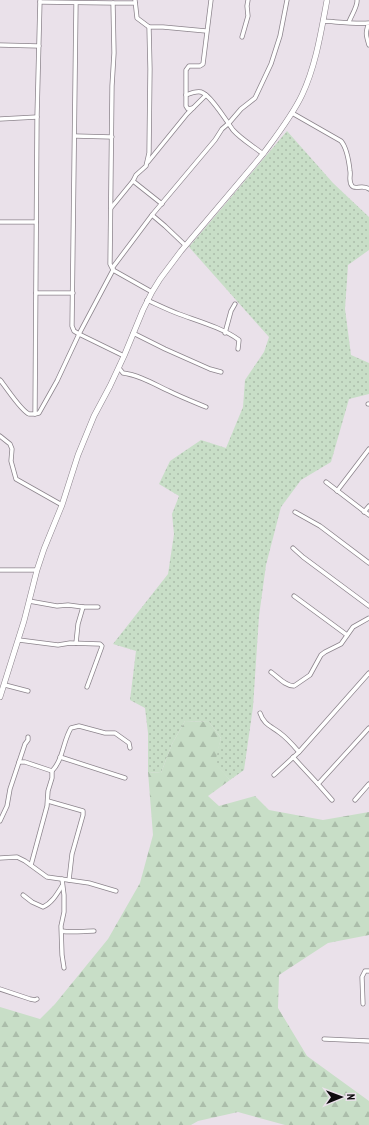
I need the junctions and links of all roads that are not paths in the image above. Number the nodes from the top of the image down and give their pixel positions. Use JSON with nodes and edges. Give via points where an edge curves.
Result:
{"nodes":[{"id":1,"x":211,"y":0,"type":"edge"},
{"id":2,"x":248,"y":0,"type":"edge"},
{"id":3,"x":287,"y":0,"type":"edge"},
{"id":4,"x":327,"y":0,"type":"edge"},
{"id":5,"x":358,"y":0,"type":"edge"},
{"id":6,"x":40,"y":1,"type":"edge"},
{"id":7,"x":135,"y":1,"type":"edge"},
{"id":8,"x":76,"y":3,"type":"junction"},
{"id":9,"x":113,"y":3,"type":"junction"},
{"id":10,"x":323,"y":21,"type":"junction"},
{"id":11,"x":349,"y":22,"type":"junction"},
{"id":12,"x":149,"y":27,"type":"junction"},
{"id":13,"x":206,"y":31,"type":"junction"},
{"id":14,"x":242,"y":37,"type":"dead end"},
{"id":15,"x":0,"y":45,"type":"edge"},
{"id":16,"x":369,"y":45,"type":"edge"},
{"id":17,"x":39,"y":46,"type":"junction"},
{"id":18,"x":186,"y":95,"type":"junction"},
{"id":19,"x":206,"y":95,"type":"junction"},
{"id":20,"x":193,"y":108,"type":"junction"},
{"id":21,"x":292,"y":113,"type":"junction"},
{"id":22,"x":37,"y":117,"type":"junction"},
{"id":23,"x":0,"y":119,"type":"edge"},
{"id":24,"x":229,"y":123,"type":"junction"},
{"id":25,"x":74,"y":136,"type":"junction"},
{"id":26,"x":112,"y":137,"type":"junction"},
{"id":27,"x":149,"y":153,"type":"junction"},
{"id":28,"x":263,"y":154,"type":"junction"},
{"id":29,"x":153,"y":156,"type":"junction"},
{"id":30,"x":146,"y":165,"type":"junction"},
{"id":31,"x":133,"y":181,"type":"junction"},
{"id":32,"x":369,"y":189,"type":"edge"},
{"id":33,"x":162,"y":204,"type":"junction"},
{"id":34,"x":111,"y":209,"type":"junction"},
{"id":35,"x":152,"y":215,"type":"junction"},
{"id":36,"x":0,"y":222,"type":"edge"},
{"id":37,"x":36,"y":222,"type":"junction"},
{"id":38,"x":185,"y":245,"type":"junction"},
{"id":39,"x":113,"y":270,"type":"junction"},
{"id":40,"x":152,"y":292,"type":"junction"},
{"id":41,"x":36,"y":293,"type":"junction"},
{"id":42,"x":72,"y":293,"type":"junction"},
{"id":43,"x":148,"y":300,"type":"junction"},
{"id":44,"x":235,"y":304,"type":"dead end"},
{"id":45,"x":133,"y":333,"type":"junction"},
{"id":46,"x":225,"y":333,"type":"junction"},
{"id":47,"x":79,"y":334,"type":"junction"},
{"id":48,"x":238,"y":349,"type":"dead end"},
{"id":49,"x":124,"y":356,"type":"junction"},
{"id":50,"x":118,"y":368,"type":"junction"},
{"id":51,"x":221,"y":372,"type":"dead end"},
{"id":52,"x":0,"y":380,"type":"edge"},
{"id":53,"x":206,"y":406,"type":"dead end"},
{"id":54,"x":35,"y":414,"type":"junction"},
{"id":55,"x":0,"y":436,"type":"edge"},
{"id":56,"x":369,"y":449,"type":"edge"},
{"id":57,"x":326,"y":482,"type":"dead end"},
{"id":58,"x":337,"y":491,"type":"junction"},
{"id":59,"x":62,"y":505,"type":"junction"},
{"id":60,"x":369,"y":506,"type":"edge"},
{"id":61,"x":295,"y":512,"type":"dead end"},
{"id":62,"x":364,"y":512,"type":"junction"},
{"id":63,"x":369,"y":515,"type":"edge"},
{"id":64,"x":293,"y":548,"type":"dead end"},
{"id":65,"x":369,"y":563,"type":"edge"},
{"id":66,"x":0,"y":570,"type":"edge"},
{"id":67,"x":37,"y":570,"type":"junction"},
{"id":68,"x":294,"y":596,"type":"dead end"},
{"id":69,"x":29,"y":601,"type":"junction"},
{"id":70,"x":369,"y":606,"type":"edge"},
{"id":71,"x":83,"y":607,"type":"junction"},
{"id":72,"x":98,"y":607,"type":"dead end"},
{"id":73,"x":369,"y":618,"type":"edge"},
{"id":74,"x":347,"y":635,"type":"junction"},
{"id":75,"x":19,"y":640,"type":"junction"},
{"id":76,"x":76,"y":643,"type":"junction"},
{"id":77,"x":271,"y":672,"type":"dead end"},
{"id":78,"x":369,"y":673,"type":"edge"},
{"id":79,"x":4,"y":685,"type":"junction"},
{"id":80,"x":86,"y":687,"type":"dead end"},
{"id":81,"x":28,"y":691,"type":"dead end"},
{"id":82,"x":0,"y":697,"type":"edge"},
{"id":83,"x":260,"y":713,"type":"dead end"},
{"id":84,"x":369,"y":728,"type":"edge"},
{"id":85,"x":28,"y":737,"type":"dead end"},
{"id":86,"x":130,"y":748,"type":"dead end"},
{"id":87,"x":299,"y":752,"type":"junction"},
{"id":88,"x":293,"y":757,"type":"junction"},
{"id":89,"x":60,"y":758,"type":"junction"},
{"id":90,"x":19,"y":762,"type":"junction"},
{"id":91,"x":52,"y":771,"type":"junction"},
{"id":92,"x":274,"y":775,"type":"dead end"},
{"id":93,"x":125,"y":778,"type":"dead end"},
{"id":94,"x":318,"y":784,"type":"junction"},
{"id":95,"x":369,"y":784,"type":"edge"},
{"id":96,"x":332,"y":800,"type":"dead end"},
{"id":97,"x":354,"y":800,"type":"dead end"},
{"id":98,"x":48,"y":801,"type":"junction"},
{"id":99,"x":0,"y":821,"type":"edge"},
{"id":100,"x":0,"y":858,"type":"edge"},
{"id":101,"x":31,"y":865,"type":"junction"},
{"id":102,"x":62,"y":879,"type":"junction"},
{"id":103,"x":69,"y":880,"type":"junction"},
{"id":104,"x":63,"y":885,"type":"junction"},
{"id":105,"x":116,"y":891,"type":"dead end"},
{"id":106,"x":23,"y":895,"type":"dead end"},
{"id":107,"x":62,"y":931,"type":"junction"},
{"id":108,"x":94,"y":931,"type":"dead end"},
{"id":109,"x":64,"y":968,"type":"dead end"},
{"id":110,"x":369,"y":971,"type":"edge"},
{"id":111,"x":0,"y":989,"type":"edge"},
{"id":112,"x":37,"y":998,"type":"dead end"},
{"id":113,"x":362,"y":1004,"type":"dead end"},
{"id":114,"x":324,"y":1040,"type":"dead end"},
{"id":115,"x":369,"y":1041,"type":"edge"}],
"edges":[{"from":1,"to":13,"type":"street"},
{"from":2,"to":14,"type":"street","via":[[248,16]]},
{"from":3,"to":24,"type":"street","via":[[271,64],[254,98],[240,108]]},
{"from":4,"to":10,"type":"street"},
{"from":5,"to":11,"type":"street"},
{"from":6,"to":8,"type":"street"},
{"from":6,"to":17,"type":"street"},
{"from":7,"to":9,"type":"street"},
{"from":7,"to":12,"type":"street","via":[[137,18]]},
{"from":8,"to":9,"type":"street"},
{"from":8,"to":25,"type":"street"},
{"from":9,"to":26,"type":"street"},
{"from":10,"to":11,"type":"street"},
{"from":10,"to":21,"type":"street","via":[[308,79]]},
{"from":11,"to":16,"type":"street","via":[[369,23],[366,30]]},
{"from":12,"to":13,"type":"street"},
{"from":12,"to":27,"type":"street"},
{"from":13,"to":18,"type":"street","via":[[203,64],[189,66],[186,70]]},
{"from":15,"to":17,"type":"street"},
{"from":17,"to":22,"type":"street"},
{"from":18,"to":19,"type":"street","via":[[193,92]]},
{"from":18,"to":20,"type":"street","via":[[186,106],[188,109]]},
{"from":19,"to":20,"type":"street"},
{"from":19,"to":24,"type":"street"},
{"from":20,"to":29,"type":"street"},
{"from":21,"to":28,"type":"street"},
{"from":21,"to":32,"type":"street","via":[[341,141],[346,151],[351,186],[364,186]]},
{"from":22,"to":23,"type":"street"},
{"from":22,"to":37,"type":"street"},
{"from":24,"to":28,"type":"street","via":[[233,130]]},
{"from":24,"to":33,"type":"street"},
{"from":25,"to":26,"type":"street"},
{"from":25,"to":42,"type":"street"},
{"from":26,"to":34,"type":"street"},
{"from":27,"to":29,"type":"street"},
{"from":27,"to":30,"type":"street"},
{"from":28,"to":38,"type":"street"},
{"from":29,"to":30,"type":"street"},
{"from":30,"to":31,"type":"street"},
{"from":31,"to":33,"type":"street"},
{"from":31,"to":34,"type":"street"},
{"from":33,"to":35,"type":"street"},
{"from":34,"to":39,"type":"street","via":[[110,264]]},
{"from":35,"to":38,"type":"street"},
{"from":35,"to":39,"type":"street","via":[[123,252]]},
{"from":36,"to":37,"type":"street"},
{"from":37,"to":41,"type":"street"},
{"from":38,"to":40,"type":"street"},
{"from":39,"to":40,"type":"street"},
{"from":39,"to":47,"type":"street"},
{"from":40,"to":43,"type":"street"},
{"from":41,"to":42,"type":"street"},
{"from":41,"to":54,"type":"street"},
{"from":42,"to":47,"type":"street","via":[[72,326]]},
{"from":43,"to":45,"type":"street"},
{"from":43,"to":46,"type":"street"},
{"from":44,"to":46,"type":"street"},
{"from":45,"to":49,"type":"street"},
{"from":45,"to":51,"type":"street"},
{"from":46,"to":48,"type":"street","via":[[239,340]]},
{"from":47,"to":49,"type":"street"},
{"from":47,"to":54,"type":"street","via":[[57,381],[39,413]]},
{"from":49,"to":50,"type":"street"},
{"from":50,"to":53,"type":"street","via":[[123,373],[129,373]]},
{"from":50,"to":59,"type":"street","via":[[83,442]]},
{"from":52,"to":54,"type":"street","via":[[21,407],[29,414]]},
{"from":55,"to":59,"type":"street","via":[[10,444],[16,479]]},
{"from":56,"to":58,"type":"street"},
{"from":57,"to":58,"type":"street"},
{"from":58,"to":62,"type":"street"},
{"from":59,"to":67,"type":"street"},
{"from":60,"to":62,"type":"street"},
{"from":61,"to":65,"type":"street","via":[[320,526]]},
{"from":62,"to":63,"type":"street"},
{"from":64,"to":70,"type":"street"},
{"from":66,"to":67,"type":"street"},
{"from":67,"to":69,"type":"street"},
{"from":68,"to":74,"type":"street"},
{"from":69,"to":71,"type":"street"},
{"from":69,"to":75,"type":"street"},
{"from":71,"to":72,"type":"street"},
{"from":71,"to":76,"type":"street"},
{"from":73,"to":74,"type":"street","via":[[353,627]]},
{"from":74,"to":77,"type":"street","via":[[341,644],[321,656],[310,675],[294,686],[285,683]]},
{"from":75,"to":76,"type":"street","via":[[58,645]]},
{"from":75,"to":79,"type":"street"},
{"from":76,"to":80,"type":"street","via":[[102,646]]},
{"from":78,"to":87,"type":"street"},
{"from":79,"to":81,"type":"street"},
{"from":79,"to":82,"type":"street"},
{"from":83,"to":87,"type":"street","via":[[262,720],[279,732]]},
{"from":84,"to":94,"type":"street"},
{"from":85,"to":90,"type":"street"},
{"from":86,"to":89,"type":"street","via":[[129,743],[115,732],[105,733],[76,726],[69,732]]},
{"from":87,"to":88,"type":"street"},
{"from":88,"to":92,"type":"street"},
{"from":88,"to":94,"type":"street"},
{"from":89,"to":91,"type":"street"},
{"from":89,"to":93,"type":"street"},
{"from":90,"to":91,"type":"street"},
{"from":90,"to":99,"type":"street","via":[[7,806]]},
{"from":91,"to":98,"type":"street"},
{"from":94,"to":96,"type":"street"},
{"from":95,"to":97,"type":"street"},
{"from":98,"to":101,"type":"street"},
{"from":98,"to":103,"type":"street","via":[[83,811],[72,854]]},
{"from":100,"to":101,"type":"street","via":[[17,857]]},
{"from":101,"to":102,"type":"street","via":[[47,877]]},
{"from":102,"to":103,"type":"street"},
{"from":102,"to":104,"type":"street"},
{"from":103,"to":105,"type":"street"},
{"from":104,"to":106,"type":"street","via":[[56,896],[42,907]]},
{"from":104,"to":107,"type":"street"},
{"from":107,"to":108,"type":"street"},
{"from":107,"to":109,"type":"street"},
{"from":110,"to":113,"type":"street","via":[[362,977]]},
{"from":111,"to":112,"type":"street","via":[[30,999]]},
{"from":114,"to":115,"type":"street"}]}
